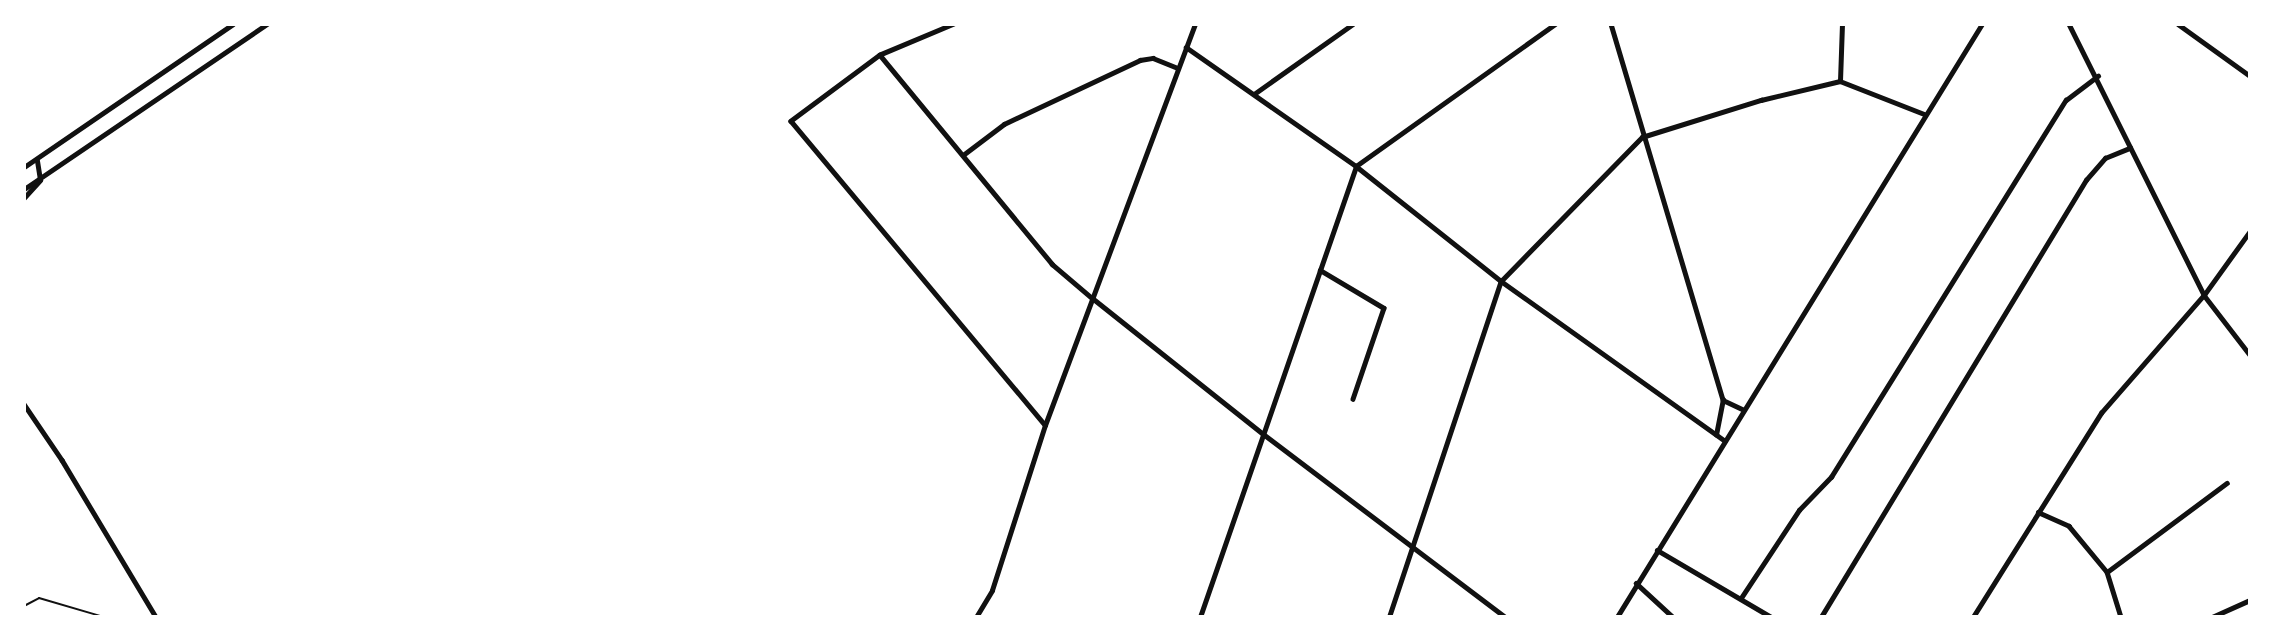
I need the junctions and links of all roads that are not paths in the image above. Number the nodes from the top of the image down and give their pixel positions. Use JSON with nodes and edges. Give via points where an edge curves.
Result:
{"nodes":[{"id":1,"x":233,"y":24,"type":"edge"},
{"id":2,"x":267,"y":24,"type":"edge"},
{"id":3,"x":954,"y":24,"type":"edge"},
{"id":4,"x":1195,"y":24,"type":"edge"},
{"id":5,"x":1353,"y":24,"type":"edge"},
{"id":6,"x":1555,"y":24,"type":"edge"},
{"id":7,"x":1611,"y":24,"type":"edge"},
{"id":8,"x":1842,"y":24,"type":"edge"},
{"id":9,"x":1982,"y":24,"type":"edge"},
{"id":10,"x":2069,"y":24,"type":"edge"},
{"id":11,"x":2178,"y":24,"type":"edge"},
{"id":12,"x":1186,"y":47,"type":"junction"},
{"id":13,"x":880,"y":55,"type":"junction"},
{"id":14,"x":1178,"y":68,"type":"junction"},
{"id":15,"x":2098,"y":76,"type":"junction"},
{"id":16,"x":2250,"y":76,"type":"edge"},
{"id":17,"x":1840,"y":81,"type":"junction"},
{"id":18,"x":1254,"y":94,"type":"junction"},
{"id":19,"x":1924,"y":114,"type":"junction"},
{"id":20,"x":1642,"y":137,"type":"junction"},
{"id":21,"x":2130,"y":148,"type":"junction"},
{"id":22,"x":963,"y":155,"type":"junction"},
{"id":23,"x":37,"y":159,"type":"junction"},
{"id":24,"x":24,"y":166,"type":"edge"},
{"id":25,"x":1356,"y":166,"type":"junction"},
{"id":26,"x":40,"y":180,"type":"junction"},
{"id":27,"x":24,"y":189,"type":"edge"},
{"id":28,"x":24,"y":198,"type":"edge"},
{"id":29,"x":2250,"y":231,"type":"edge"},
{"id":30,"x":1320,"y":270,"type":"junction"},
{"id":31,"x":1502,"y":281,"type":"junction"},
{"id":32,"x":2204,"y":295,"type":"junction"},
{"id":33,"x":1092,"y":298,"type":"junction"},
{"id":34,"x":2250,"y":355,"type":"edge"},
{"id":35,"x":1353,"y":399,"type":"dead end"},
{"id":36,"x":1722,"y":400,"type":"junction"},
{"id":37,"x":24,"y":404,"type":"edge"},
{"id":38,"x":1744,"y":410,"type":"junction"},
{"id":39,"x":1045,"y":425,"type":"junction"},
{"id":40,"x":1263,"y":434,"type":"junction"},
{"id":41,"x":1716,"y":435,"type":"junction"},
{"id":42,"x":1725,"y":441,"type":"junction"},
{"id":43,"x":2227,"y":483,"type":"dead end"},
{"id":44,"x":2038,"y":512,"type":"junction"},
{"id":45,"x":1412,"y":549,"type":"junction"},
{"id":46,"x":1657,"y":550,"type":"junction"},
{"id":47,"x":2107,"y":572,"type":"junction"},
{"id":48,"x":1636,"y":583,"type":"junction"},
{"id":49,"x":1741,"y":598,"type":"junction"},
{"id":50,"x":2250,"y":600,"type":"edge"},
{"id":51,"x":24,"y":606,"type":"edge"},
{"id":52,"x":104,"y":617,"type":"edge"},
{"id":53,"x":156,"y":617,"type":"edge"},
{"id":54,"x":976,"y":617,"type":"edge"},
{"id":55,"x":1200,"y":617,"type":"edge"},
{"id":56,"x":1389,"y":617,"type":"edge"},
{"id":57,"x":1505,"y":617,"type":"edge"},
{"id":58,"x":1617,"y":617,"type":"edge"},
{"id":59,"x":1673,"y":617,"type":"edge"},
{"id":60,"x":1771,"y":617,"type":"edge"},
{"id":61,"x":1821,"y":617,"type":"edge"},
{"id":62,"x":1973,"y":617,"type":"edge"},
{"id":63,"x":2121,"y":617,"type":"edge"},
{"id":64,"x":2212,"y":617,"type":"edge"}],
"edges":[{"from":1,"to":23,"type":"street"},
{"from":2,"to":26,"type":"street"},
{"from":3,"to":13,"type":"street"},
{"from":4,"to":12,"type":"street"},
{"from":5,"to":18,"type":"street"},
{"from":6,"to":25,"type":"street"},
{"from":7,"to":20,"type":"street"},
{"from":8,"to":17,"type":"street"},
{"from":9,"to":19,"type":"street"},
{"from":10,"to":15,"type":"street"},
{"from":11,"to":16,"type":"street"},
{"from":12,"to":14,"type":"street"},
{"from":12,"to":18,"type":"street"},
{"from":13,"to":22,"type":"street"},
{"from":13,"to":39,"type":"street","via":[[791,122]]},
{"from":14,"to":22,"type":"street","via":[[1153,58],[1140,60],[1004,124]]},
{"from":14,"to":33,"type":"street"},
{"from":15,"to":21,"type":"street"},
{"from":15,"to":49,"type":"street","via":[[2066,100],[1831,477],[1800,510]]},
{"from":17,"to":19,"type":"street"},
{"from":17,"to":20,"type":"street","via":[[1761,100]]},
{"from":18,"to":25,"type":"street"},
{"from":19,"to":38,"type":"street"},
{"from":20,"to":31,"type":"street"},
{"from":20,"to":36,"type":"street"},
{"from":21,"to":32,"type":"street"},
{"from":21,"to":61,"type":"street","via":[[2105,158],[2086,180]]},
{"from":22,"to":33,"type":"street","via":[[1052,264]]},
{"from":23,"to":24,"type":"street"},
{"from":23,"to":26,"type":"street"},
{"from":25,"to":30,"type":"street"},
{"from":25,"to":31,"type":"street"},
{"from":26,"to":27,"type":"street"},
{"from":26,"to":28,"type":"street"},
{"from":29,"to":32,"type":"street"},
{"from":30,"to":35,"type":"street","via":[[1384,308]]},
{"from":30,"to":40,"type":"street"},
{"from":31,"to":41,"type":"street"},
{"from":31,"to":45,"type":"street"},
{"from":32,"to":34,"type":"street"},
{"from":32,"to":44,"type":"street","via":[[2101,413]]},
{"from":33,"to":39,"type":"street"},
{"from":33,"to":40,"type":"street"},
{"from":36,"to":38,"type":"street"},
{"from":36,"to":41,"type":"street"},
{"from":37,"to":53,"type":"street"},
{"from":38,"to":42,"type":"street"},
{"from":39,"to":54,"type":"street","via":[[995,581]]},
{"from":40,"to":45,"type":"street"},
{"from":40,"to":55,"type":"street"},
{"from":41,"to":42,"type":"street"},
{"from":42,"to":46,"type":"street"},
{"from":43,"to":47,"type":"street"},
{"from":44,"to":47,"type":"street","via":[[2069,526]]},
{"from":44,"to":62,"type":"street"},
{"from":45,"to":56,"type":"street"},
{"from":45,"to":57,"type":"street"},
{"from":46,"to":48,"type":"street"},
{"from":46,"to":49,"type":"street"},
{"from":47,"to":63,"type":"street"},
{"from":48,"to":58,"type":"street"},
{"from":48,"to":59,"type":"street"},
{"from":49,"to":60,"type":"street"},
{"from":50,"to":64,"type":"street"},
{"from":51,"to":52,"type":"lane","via":[[39,598]]}]}
